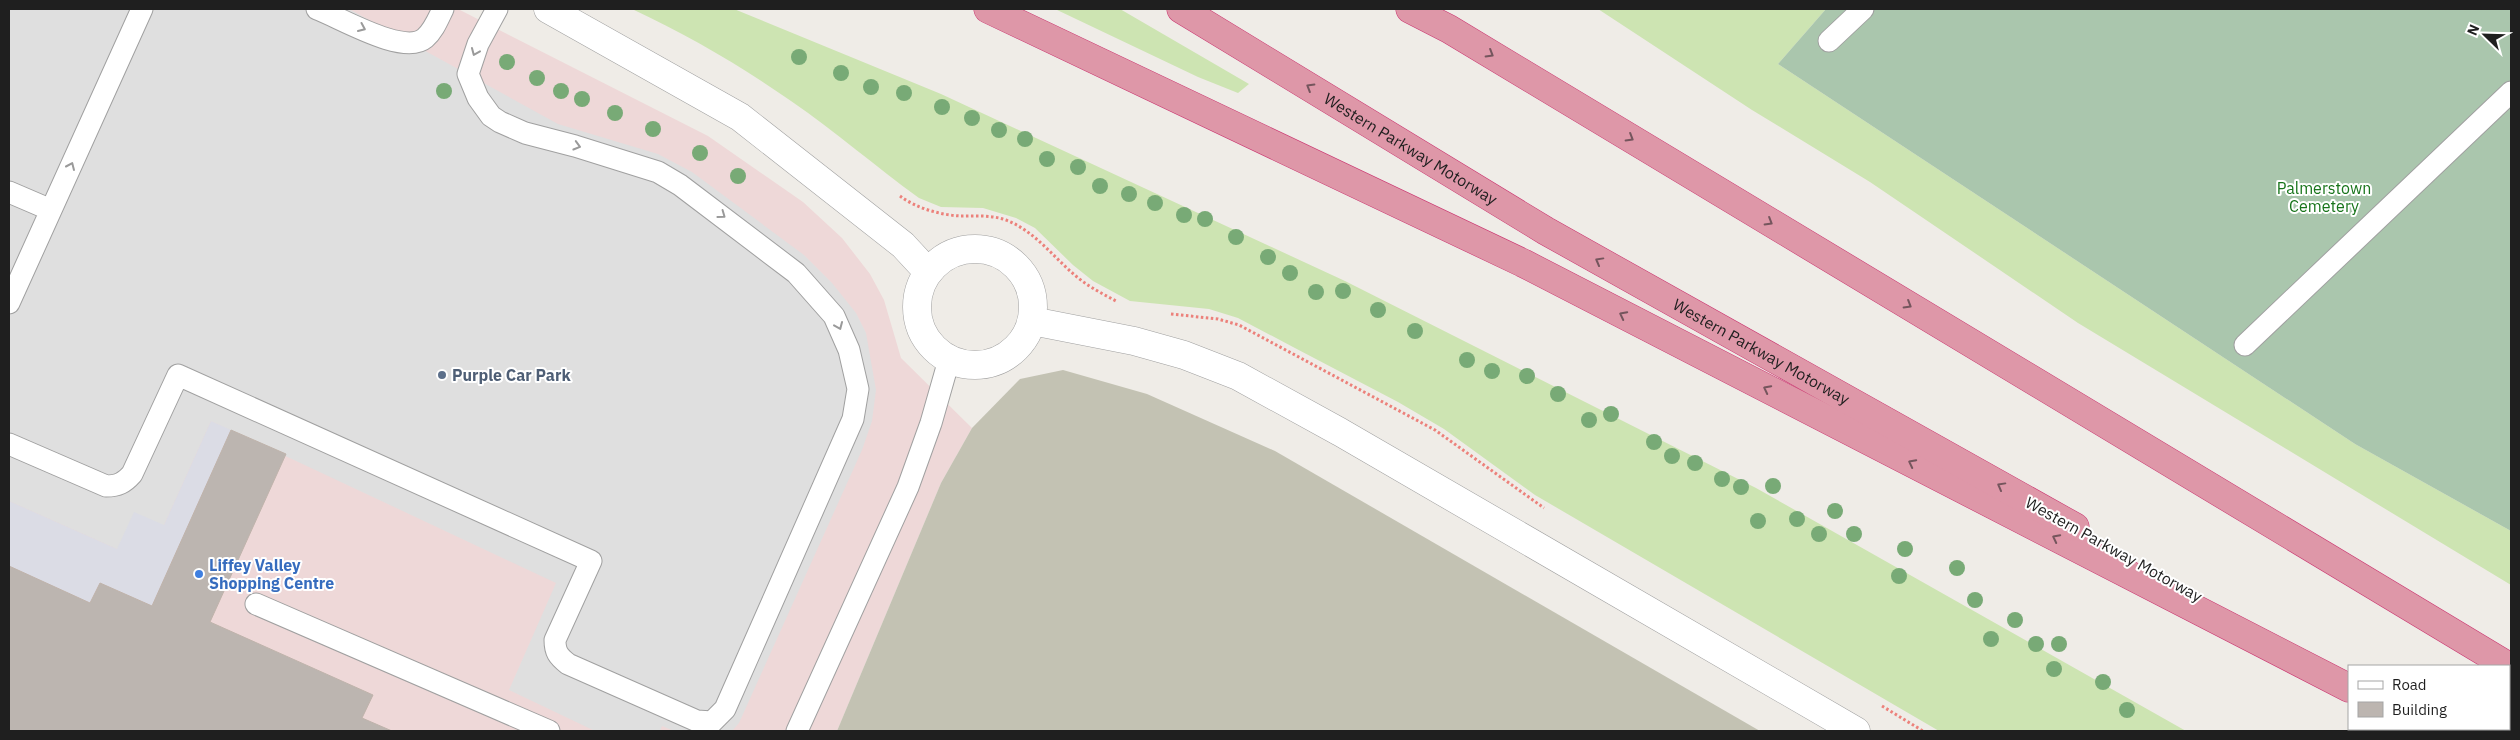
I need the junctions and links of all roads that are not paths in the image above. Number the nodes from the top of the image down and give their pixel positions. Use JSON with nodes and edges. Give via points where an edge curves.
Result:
{"nodes":[{"id":1,"x":142,"y":9,"type":"edge"},
{"id":2,"x":318,"y":9,"type":"edge"},
{"id":3,"x":443,"y":9,"type":"edge"},
{"id":4,"x":497,"y":9,"type":"edge"},
{"id":5,"x":548,"y":9,"type":"edge"},
{"id":6,"x":988,"y":9,"type":"edge"},
{"id":7,"x":1181,"y":9,"type":"edge"},
{"id":8,"x":1410,"y":9,"type":"edge"},
{"id":9,"x":1421,"y":9,"type":"edge"},
{"id":10,"x":1863,"y":9,"type":"edge"},
{"id":11,"x":1449,"y":29,"type":"junction"},
{"id":12,"x":1829,"y":41,"type":"dead end"},
{"id":13,"x":2511,"y":92,"type":"edge"},
{"id":14,"x":9,"y":192,"type":"edge"},
{"id":15,"x":51,"y":210,"type":"junction"},
{"id":16,"x":928,"y":272,"type":"junction"},
{"id":17,"x":9,"y":303,"type":"edge"},
{"id":18,"x":1032,"y":321,"type":"junction"},
{"id":19,"x":2245,"y":346,"type":"dead end"},
{"id":20,"x":949,"y":360,"type":"junction"},
{"id":21,"x":9,"y":444,"type":"edge"},
{"id":22,"x":256,"y":604,"type":"dead end"},
{"id":23,"x":2506,"y":665,"type":"edge"},
{"id":24,"x":2348,"y":679,"type":"edge"},
{"id":25,"x":2348,"y":687,"type":"edge"},
{"id":26,"x":549,"y":731,"type":"edge"},
{"id":27,"x":797,"y":731,"type":"edge"},
{"id":28,"x":1856,"y":731,"type":"edge"}],
"edges":[{"from":15,"to":1,"type":"lane","one_way":true},
{"from":2,"to":3,"type":"lane","one_way":true,"via":[[384,37],[413,43],[424,39]]},
{"from":4,"to":21,"type":"lane","one_way":true,"via":[[478,44],[468,74],[490,116],[525,132],[658,172],[680,185],[796,273],[834,316],[849,350],[858,389],[853,419],[725,709],[712,722],[698,721],[568,664],[559,657],[555,649],[556,640],[591,561],[178,375],[132,474],[124,483],[106,486]]},
{"from":5,"to":16,"type":"street","via":[[740,117],[903,245]]},
{"from":25,"to":6,"type":"highway","one_way":true,"via":[[1514,259]]},
{"from":24,"to":7,"type":"highway","name":"Western Parkway Motorway","one_way":true,"via":[[1546,232]]},
{"from":8,"to":11,"type":"highway"},
{"from":9,"to":11,"type":"highway"},
{"from":10,"to":12,"type":"lane"},
{"from":11,"to":23,"type":"highway","one_way":true},
{"from":13,"to":19,"type":"lane"},
{"from":14,"to":15,"type":"lane"},
{"from":15,"to":17,"type":"lane"},
{"from":16,"to":18,"type":"street","via":[[943,258],[961,250],[981,248],[1000,254],[1017,265],[1028,282],[1034,301]]},
{"from":16,"to":20,"type":"street","via":[[919,288],[916,306],[919,324],[927,341]]},
{"from":18,"to":20,"type":"street","via":[[1025,339],[1012,354],[995,363],[975,366]]},
{"from":18,"to":28,"type":"street","via":[[1134,341],[1184,355],[1238,376]]},
{"from":20,"to":27,"type":"lane","via":[[908,487]]},
{"from":22,"to":26,"type":"lane"}]}
